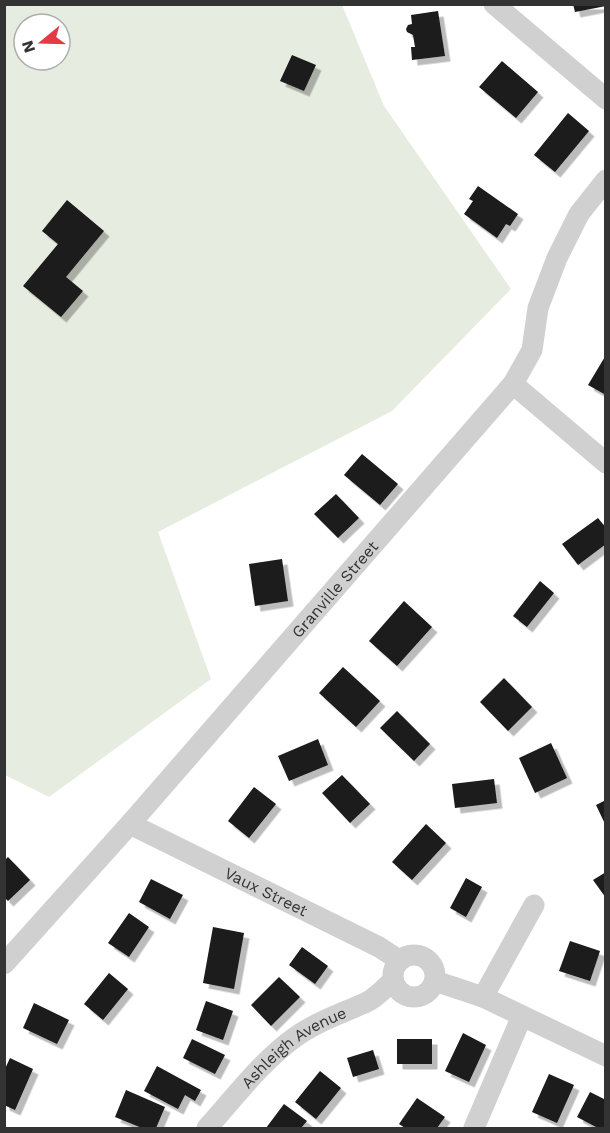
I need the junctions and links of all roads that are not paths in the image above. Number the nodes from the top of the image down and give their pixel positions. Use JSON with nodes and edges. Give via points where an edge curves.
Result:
{"nodes":[{"id":1,"x":494,"y":4,"type":"edge"},
{"id":2,"x":606,"y":99,"type":"edge"},
{"id":3,"x":606,"y":180,"type":"edge"},
{"id":4,"x":513,"y":384,"type":"junction"},
{"id":5,"x":606,"y":463,"type":"edge"},
{"id":6,"x":130,"y":824,"type":"junction"},
{"id":7,"x":534,"y":905,"type":"dead end"},
{"id":8,"x":4,"y":964,"type":"edge"},
{"id":9,"x":396,"y":970,"type":"junction"},
{"id":10,"x":435,"y":981,"type":"junction"},
{"id":11,"x":483,"y":997,"type":"junction"},
{"id":12,"x":522,"y":1016,"type":"junction"},
{"id":13,"x":606,"y":1056,"type":"edge"},
{"id":14,"x":207,"y":1128,"type":"edge"},
{"id":15,"x":474,"y":1128,"type":"edge"}],
"edges":[{"from":1,"to":2,"type":"street"},
{"from":3,"to":4,"type":"street","name":"Granville Street","via":[[579,214],[557,258],[538,308],[531,350]]},
{"from":4,"to":5,"type":"street"},
{"from":4,"to":6,"type":"street","name":"Granville Street"},
{"from":6,"to":8,"type":"street","name":"Granville Street"},
{"from":6,"to":9,"type":"street","name":"Vaux Street","via":[[380,947]]},
{"from":7,"to":11,"type":"street"},
{"from":9,"to":10,"type":"street","via":[[412,954],[425,957],[434,967]]},
{"from":9,"to":10,"type":"street","via":[[400,992],[414,997],[427,993]]},
{"from":9,"to":14,"type":"street","name":"Ashleigh Avenue","via":[[379,994],[321,1021],[269,1058]]},
{"from":10,"to":11,"type":"street"},
{"from":11,"to":12,"type":"street"},
{"from":12,"to":13,"type":"street"},
{"from":12,"to":15,"type":"street"}]}
